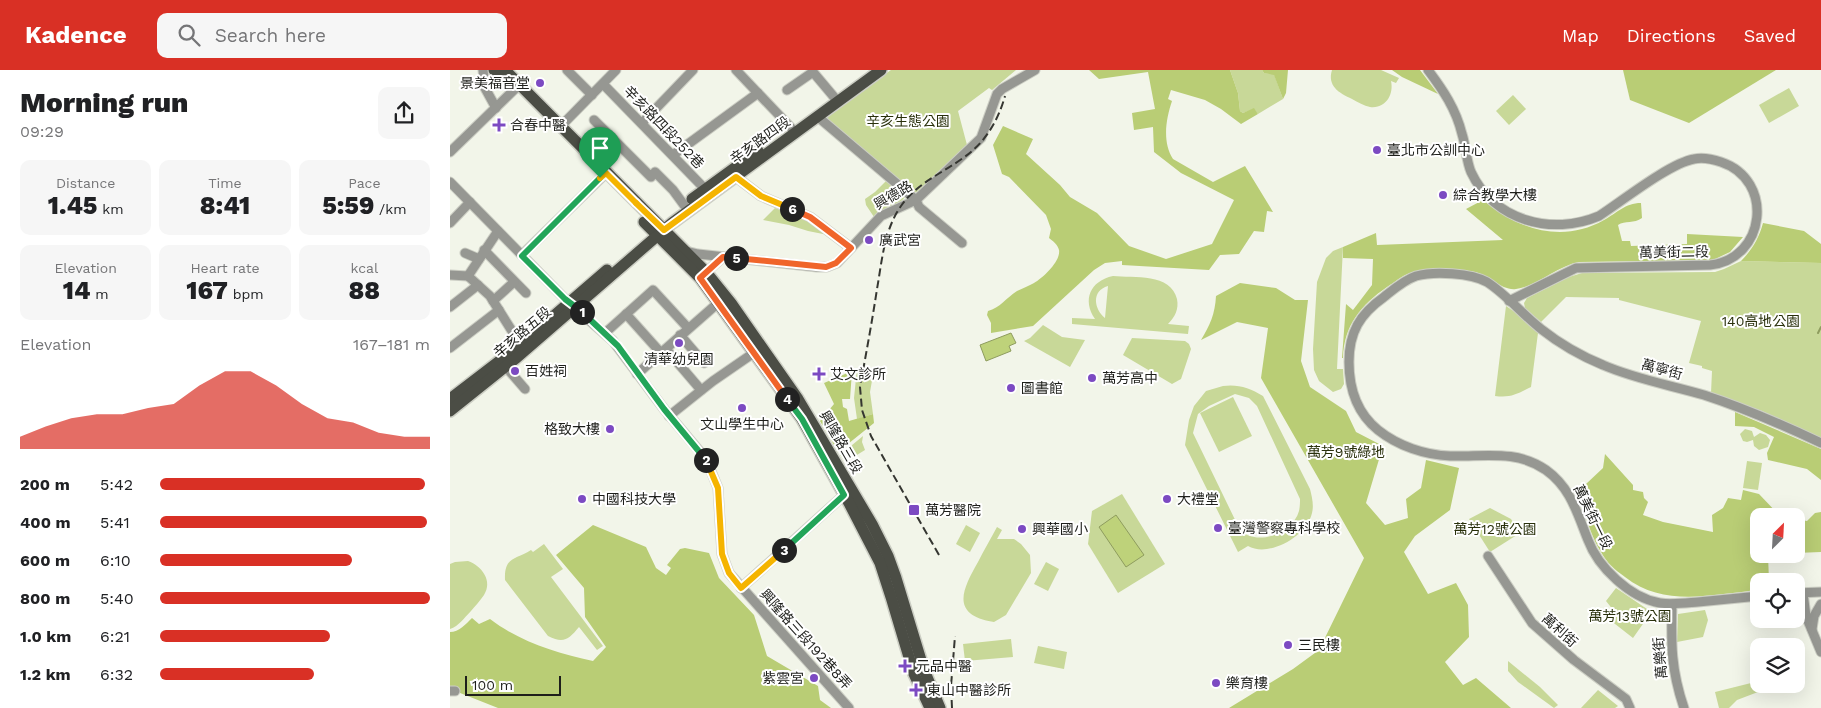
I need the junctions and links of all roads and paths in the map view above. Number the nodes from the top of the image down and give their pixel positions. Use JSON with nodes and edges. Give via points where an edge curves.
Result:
{"nodes":[{"id":1,"x":483,"y":70,"type":"edge"},
{"id":2,"x":494,"y":70,"type":"edge"},
{"id":3,"x":567,"y":70,"type":"edge"},
{"id":4,"x":693,"y":70,"type":"edge"},
{"id":5,"x":736,"y":70,"type":"edge"},
{"id":6,"x":870,"y":70,"type":"edge"},
{"id":7,"x":881,"y":70,"type":"edge"},
{"id":8,"x":1035,"y":70,"type":"edge"},
{"id":9,"x":1428,"y":70,"type":"edge"},
{"id":10,"x":613,"y":71,"type":"edge"},
{"id":11,"x":507,"y":73,"type":"edge"},
{"id":12,"x":603,"y":84,"type":"junction"},
{"id":13,"x":517,"y":88,"type":"junction"},
{"id":14,"x":787,"y":90,"type":"dead end"},
{"id":15,"x":758,"y":93,"type":"junction"},
{"id":16,"x":592,"y":94,"type":"junction"},
{"id":17,"x":834,"y":97,"type":"junction"},
{"id":18,"x":496,"y":108,"type":"junction"},
{"id":19,"x":818,"y":117,"type":"junction"},
{"id":20,"x":594,"y":120,"type":"dead end"},
{"id":21,"x":642,"y":123,"type":"junction"},
{"id":22,"x":560,"y":127,"type":"junction"},
{"id":23,"x":794,"y":130,"type":"junction"},
{"id":24,"x":450,"y":152,"type":"edge"},
{"id":25,"x":673,"y":156,"type":"junction"},
{"id":26,"x":603,"y":175,"type":"junction"},
{"id":27,"x":736,"y":177,"type":"junction"},
{"id":28,"x":450,"y":182,"type":"edge"},
{"id":29,"x":706,"y":189,"type":"junction"},
{"id":30,"x":916,"y":200,"type":"junction"},
{"id":31,"x":470,"y":202,"type":"junction"},
{"id":32,"x":684,"y":205,"type":"junction"},
{"id":33,"x":450,"y":223,"type":"edge"},
{"id":34,"x":658,"y":230,"type":"junction"},
{"id":35,"x":498,"y":231,"type":"junction"},
{"id":36,"x":962,"y":243,"type":"dead end"},
{"id":37,"x":851,"y":248,"type":"junction"},
{"id":38,"x":484,"y":250,"type":"junction"},
{"id":39,"x":686,"y":251,"type":"junction"},
{"id":40,"x":465,"y":253,"type":"dead end"},
{"id":41,"x":522,"y":256,"type":"junction"},
{"id":42,"x":723,"y":257,"type":"junction"},
{"id":43,"x":478,"y":259,"type":"junction"},
{"id":44,"x":450,"y":275,"type":"edge"},
{"id":45,"x":703,"y":275,"type":"junction"},
{"id":46,"x":468,"y":276,"type":"junction"},
{"id":47,"x":514,"y":282,"type":"junction"},
{"id":48,"x":478,"y":285,"type":"junction"},
{"id":49,"x":526,"y":293,"type":"dead end"},
{"id":50,"x":493,"y":301,"type":"junction"},
{"id":51,"x":1509,"y":301,"type":"junction"},
{"id":52,"x":718,"y":303,"type":"junction"},
{"id":53,"x":572,"y":304,"type":"junction"},
{"id":54,"x":450,"y":307,"type":"edge"},
{"id":55,"x":499,"y":310,"type":"junction"},
{"id":56,"x":626,"y":314,"type":"junction"},
{"id":57,"x":688,"y":328,"type":"junction"},
{"id":58,"x":512,"y":331,"type":"dead end"},
{"id":59,"x":605,"y":333,"type":"junction"},
{"id":60,"x":680,"y":335,"type":"junction"},
{"id":61,"x":450,"y":348,"type":"edge"},
{"id":62,"x":758,"y":350,"type":"junction"},
{"id":63,"x":664,"y":351,"type":"junction"},
{"id":64,"x":704,"y":363,"type":"dead end"},
{"id":65,"x":506,"y":366,"type":"junction"},
{"id":66,"x":637,"y":374,"type":"junction"},
{"id":67,"x":525,"y":389,"type":"dead end"},
{"id":68,"x":701,"y":390,"type":"junction"},
{"id":69,"x":450,"y":400,"type":"edge"},
{"id":70,"x":450,"y":411,"type":"edge"},
{"id":71,"x":669,"y":416,"type":"junction"},
{"id":72,"x":1821,"y":443,"type":"edge"},
{"id":73,"x":849,"y":495,"type":"junction"},
{"id":74,"x":1488,"y":556,"type":"dead end"},
{"id":75,"x":741,"y":588,"type":"junction"},
{"id":76,"x":1821,"y":592,"type":"edge"},
{"id":77,"x":1805,"y":593,"type":"edge"},
{"id":78,"x":1750,"y":597,"type":"edge"},
{"id":79,"x":1672,"y":604,"type":"junction"},
{"id":80,"x":1821,"y":604,"type":"edge"},
{"id":81,"x":1805,"y":611,"type":"edge"},
{"id":82,"x":1805,"y":619,"type":"edge"},
{"id":83,"x":1809,"y":625,"type":"junction"},
{"id":84,"x":1812,"y":635,"type":"junction"},
{"id":85,"x":1821,"y":652,"type":"edge"},
{"id":86,"x":849,"y":708,"type":"edge"},
{"id":87,"x":930,"y":708,"type":"edge"},
{"id":88,"x":940,"y":708,"type":"edge"},
{"id":89,"x":1630,"y":708,"type":"edge"},
{"id":90,"x":1684,"y":708,"type":"edge"}],
"edges":[{"from":1,"to":18,"type":"street","via":[[485,88]]},
{"from":2,"to":11,"type":"main road"},
{"from":3,"to":16,"type":"street"},
{"from":4,"to":21,"type":"street"},
{"from":5,"to":15,"type":"street"},
{"from":6,"to":17,"type":"main road","name":"辛亥路四段"},
{"from":7,"to":19,"type":"main road","name":"辛亥路四段"},
{"from":8,"to":30,"type":"street","name":"興德路","via":[[996,94],[981,138]]},
{"from":9,"to":51,"type":"street","name":"萬美街二段","via":[[1452,105],[1477,182],[1497,204],[1520,218],[1563,226],[1587,221],[1670,170],[1695,159],[1711,159],[1729,165],[1746,178],[1754,193],[1758,209],[1756,227],[1742,250],[1728,261],[1710,266],[1576,268]]},
{"from":10,"to":12,"type":"street"},
{"from":11,"to":13,"type":"main road"},
{"from":12,"to":16,"type":"street"},
{"from":12,"to":21,"type":"street","name":"辛亥路四段252巷"},
{"from":13,"to":18,"type":"street"},
{"from":13,"to":22,"type":"main road"},
{"from":13,"to":26,"type":"main road"},
{"from":14,"to":17,"type":"street","via":[[813,72]]},
{"from":15,"to":23,"type":"street"},
{"from":15,"to":25,"type":"street"},
{"from":16,"to":22,"type":"street"},
{"from":17,"to":23,"type":"main road","name":"辛亥路四段"},
{"from":18,"to":24,"type":"street"},
{"from":19,"to":23,"type":"main road","name":"辛亥路四段"},
{"from":19,"to":30,"type":"street"},
{"from":20,"to":32,"type":"street","via":[[651,177],[655,172]]},
{"from":21,"to":25,"type":"street","name":"辛亥路四段252巷"},
{"from":22,"to":26,"type":"main road"},
{"from":23,"to":27,"type":"main road","name":"辛亥路四段"},
{"from":23,"to":29,"type":"main road","name":"辛亥路四段"},
{"from":25,"to":29,"type":"street","name":"辛亥路四段252巷"},
{"from":26,"to":34,"type":"main road"},
{"from":26,"to":41,"type":"street"},
{"from":27,"to":34,"type":"main road","name":"辛亥路四段"},
{"from":27,"to":37,"type":"street","via":[[761,196],[810,217]]},
{"from":28,"to":31,"type":"street","name":"興隆路三段192巷8弄"},
{"from":29,"to":32,"type":"main road","name":"辛亥路四段"},
{"from":30,"to":36,"type":"street"},
{"from":30,"to":37,"type":"street","name":"興德路","via":[[881,216]]},
{"from":31,"to":33,"type":"street"},
{"from":31,"to":35,"type":"street","name":"興隆路三段192巷8弄"},
{"from":32,"to":34,"type":"main road","name":"辛亥路四段"},
{"from":34,"to":39,"type":"main road","name":"興隆路三段"},
{"from":34,"to":45,"type":"main road","name":"興隆路三段"},
{"from":34,"to":53,"type":"main road","name":"辛亥路五段"},
{"from":35,"to":38,"type":"street"},
{"from":35,"to":41,"type":"street","name":"興隆路三段192巷8弄"},
{"from":37,"to":42,"type":"street","name":"興德路","via":[[836,263],[826,267]]},
{"from":38,"to":43,"type":"street"},
{"from":38,"to":47,"type":"street"},
{"from":39,"to":42,"type":"street","name":"興德路"},
{"from":39,"to":45,"type":"main road","name":"興隆路三段"},
{"from":40,"to":43,"type":"street"},
{"from":41,"to":53,"type":"street","name":"興隆路三段192巷8弄"},
{"from":42,"to":45,"type":"street"},
{"from":43,"to":46,"type":"street"},
{"from":44,"to":46,"type":"street"},
{"from":45,"to":52,"type":"main road","name":"興隆路三段"},
{"from":45,"to":62,"type":"main road","name":"興隆路三段","via":[[731,303]]},
{"from":46,"to":48,"type":"street"},
{"from":47,"to":49,"type":"street"},
{"from":47,"to":50,"type":"street"},
{"from":48,"to":50,"type":"street"},
{"from":48,"to":54,"type":"street"},
{"from":50,"to":55,"type":"street"},
{"from":51,"to":72,"type":"street","name":"萬寧街","via":[[1561,343],[1596,362],[1744,409]]},
{"from":51,"to":79,"type":"street","name":"萬美街一段","via":[[1477,278],[1426,274],[1399,285],[1370,308],[1352,333],[1350,382],[1356,402],[1368,421],[1382,433],[1426,453],[1505,455],[1540,466],[1568,492],[1594,553],[1609,572],[1644,598]]},
{"from":52,"to":57,"type":"street"},
{"from":52,"to":62,"type":"main road","name":"興隆路三段"},
{"from":53,"to":59,"type":"street","name":"興隆路三段192巷8弄"},
{"from":53,"to":65,"type":"main road","name":"辛亥路五段"},
{"from":53,"to":69,"type":"main road","name":"辛亥路五段"},
{"from":55,"to":58,"type":"street"},
{"from":55,"to":61,"type":"street"},
{"from":56,"to":57,"type":"street","via":[[653,290]]},
{"from":56,"to":59,"type":"street"},
{"from":56,"to":63,"type":"street"},
{"from":57,"to":60,"type":"street"},
{"from":59,"to":66,"type":"street","name":"興隆路三段192巷8弄"},
{"from":60,"to":63,"type":"street"},
{"from":60,"to":64,"type":"street"},
{"from":62,"to":68,"type":"street"},
{"from":62,"to":73,"type":"main road","name":"興隆路三段","via":[[808,414]]},
{"from":63,"to":66,"type":"street"},
{"from":63,"to":68,"type":"street"},
{"from":65,"to":67,"type":"street"},
{"from":65,"to":70,"type":"main road","name":"辛亥路五段"},
{"from":66,"to":71,"type":"street","name":"興隆路三段192巷8弄"},
{"from":68,"to":71,"type":"street"},
{"from":71,"to":75,"type":"street","name":"興隆路三段192巷8弄","via":[[700,451],[711,469],[720,499],[722,554],[729,573]]},
{"from":73,"to":75,"type":"street"},
{"from":73,"to":87,"type":"main road","name":"興隆路三段","via":[[880,563],[914,674]]},
{"from":73,"to":88,"type":"main road","name":"興隆路三段","via":[[872,524],[888,556],[924,670]]},
{"from":74,"to":89,"type":"street","name":"萬利街","via":[[1532,623],[1626,699]]},
{"from":75,"to":86,"type":"street","name":"興隆路三段192巷8弄"},
{"from":76,"to":77,"type":"street"},
{"from":78,"to":79,"type":"street","name":"萬美街一段"},
{"from":79,"to":90,"type":"street","name":"萬樂街","via":[[1671,654]]},
{"from":80,"to":84,"type":"street","via":[[1814,616]]},
{"from":81,"to":83,"type":"street"},
{"from":82,"to":83,"type":"street"},
{"from":83,"to":84,"type":"street"},
{"from":84,"to":85,"type":"street"}]}
